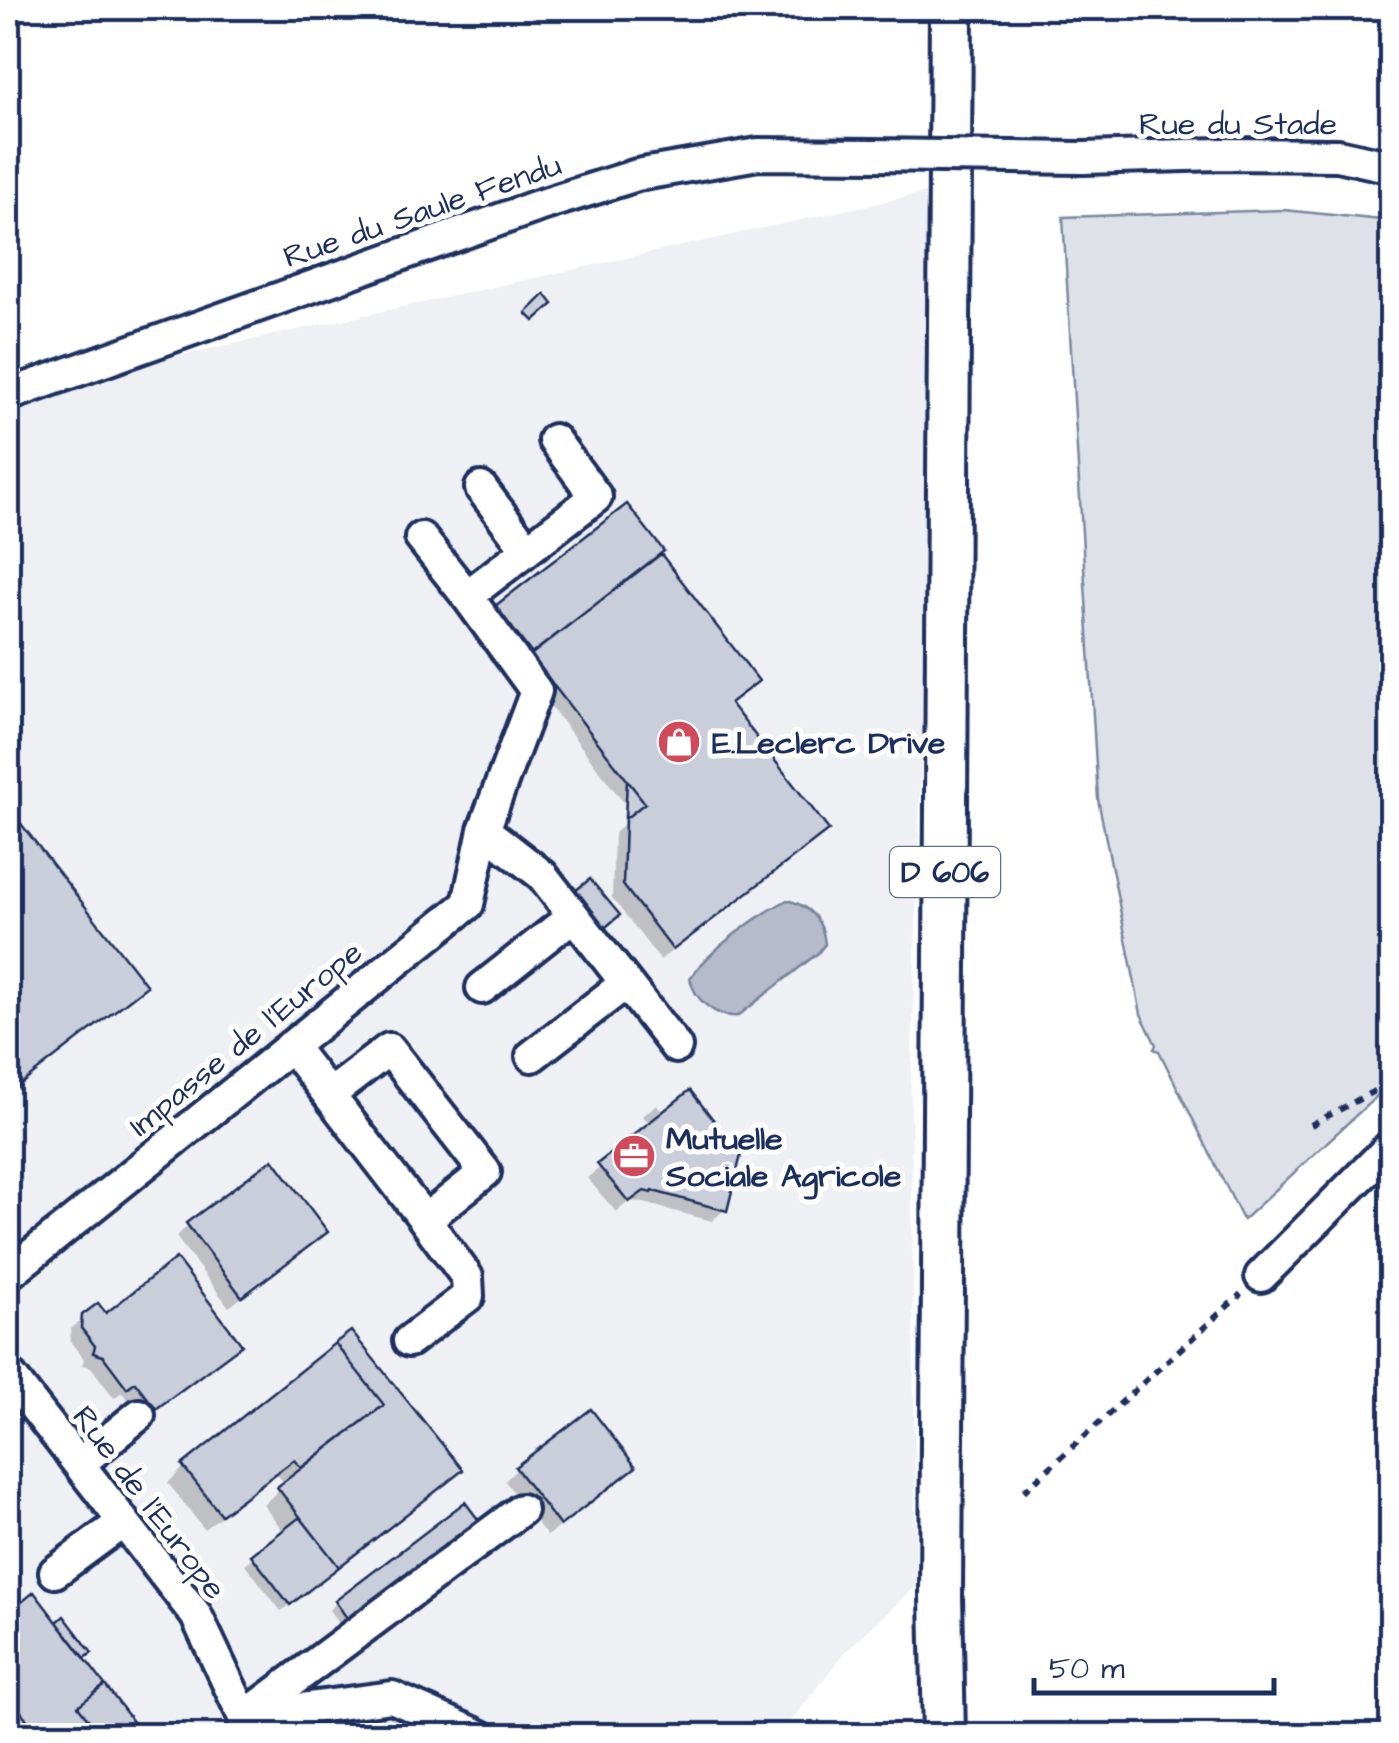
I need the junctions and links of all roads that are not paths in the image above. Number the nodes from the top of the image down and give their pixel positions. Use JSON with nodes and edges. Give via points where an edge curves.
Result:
{"nodes":[{"id":1,"x":951,"y":8,"type":"edge"},
{"id":2,"x":1083,"y":158,"type":"joint"},
{"id":3,"x":1392,"y":167,"type":"edge"},
{"id":4,"x":8,"y":395,"type":"edge"},
{"id":5,"x":554,"y":440,"type":"dead end"},
{"id":6,"x":481,"y":488,"type":"dead end"},
{"id":7,"x":421,"y":538,"type":"dead end"},
{"id":8,"x":528,"y":549,"type":"junction"},
{"id":9,"x":467,"y":596,"type":"junction"},
{"id":10,"x":484,"y":830,"type":"junction"},
{"id":11,"x":574,"y":916,"type":"junction"},
{"id":12,"x":626,"y":983,"type":"junction"},
{"id":13,"x":482,"y":988,"type":"dead end"},
{"id":14,"x":291,"y":1046,"type":"junction"},
{"id":15,"x":676,"y":1047,"type":"dead end"},
{"id":16,"x":532,"y":1056,"type":"dead end"},
{"id":17,"x":330,"y":1096,"type":"junction"},
{"id":18,"x":1392,"y":1144,"type":"edge"},
{"id":19,"x":425,"y":1220,"type":"junction"},
{"id":20,"x":8,"y":1274,"type":"edge"},
{"id":21,"x":1261,"y":1276,"type":"road end"},
{"id":22,"x":409,"y":1342,"type":"dead end"},
{"id":23,"x":8,"y":1372,"type":"edge"},
{"id":24,"x":138,"y":1415,"type":"dead end"},
{"id":25,"x":79,"y":1464,"type":"junction"},
{"id":26,"x":521,"y":1510,"type":"dead end"},
{"id":27,"x":123,"y":1522,"type":"junction"},
{"id":28,"x":55,"y":1572,"type":"dead end"},
{"id":29,"x":245,"y":1726,"type":"edge"},
{"id":30,"x":278,"y":1736,"type":"edge"},
{"id":31,"x":480,"y":1736,"type":"edge"},
{"id":32,"x":944,"y":1736,"type":"edge"}],
"edges":[{"from":1,"to":32,"type":"main road","number":"D 606"},
{"from":2,"to":3,"type":"street","name":"Rue du Stade","via":[[1338,155]]},
{"from":2,"to":4,"type":"street","name":"Rue du Saule Fendu","bridge":true,"via":[[758,154],[637,175]]},
{"from":5,"to":8,"type":"street","via":[[596,497]]},
{"from":6,"to":8,"type":"street"},
{"from":7,"to":9,"type":"street"},
{"from":8,"to":9,"type":"street"},
{"from":9,"to":10,"type":"street","name":"Impasse de l'Europe","via":[[536,691]]},
{"from":10,"to":11,"type":"street","via":[[542,876]]},
{"from":10,"to":14,"type":"street","name":"Impasse de l'Europe","via":[[468,904]]},
{"from":11,"to":12,"type":"street"},
{"from":11,"to":13,"type":"street"},
{"from":12,"to":15,"type":"street"},
{"from":12,"to":16,"type":"street"},
{"from":14,"to":17,"type":"street"},
{"from":14,"to":20,"type":"street","name":"Impasse de l'Europe"},
{"from":17,"to":19,"type":"street"},
{"from":17,"to":19,"type":"street","via":[[390,1048],[485,1172]]},
{"from":18,"to":21,"type":"street"},
{"from":19,"to":22,"type":"street","via":[[467,1277],[468,1296]]},
{"from":23,"to":25,"type":"street","name":"Rue de l'Europe"},
{"from":24,"to":25,"type":"street"},
{"from":25,"to":27,"type":"street","name":"Rue de l'Europe"},
{"from":26,"to":29,"type":"street"},
{"from":27,"to":28,"type":"street"},
{"from":27,"to":29,"type":"street","name":"Rue de l'Europe","via":[[196,1615]]},
{"from":29,"to":30,"type":"street"},
{"from":29,"to":31,"type":"street","via":[[392,1697]]}]}
